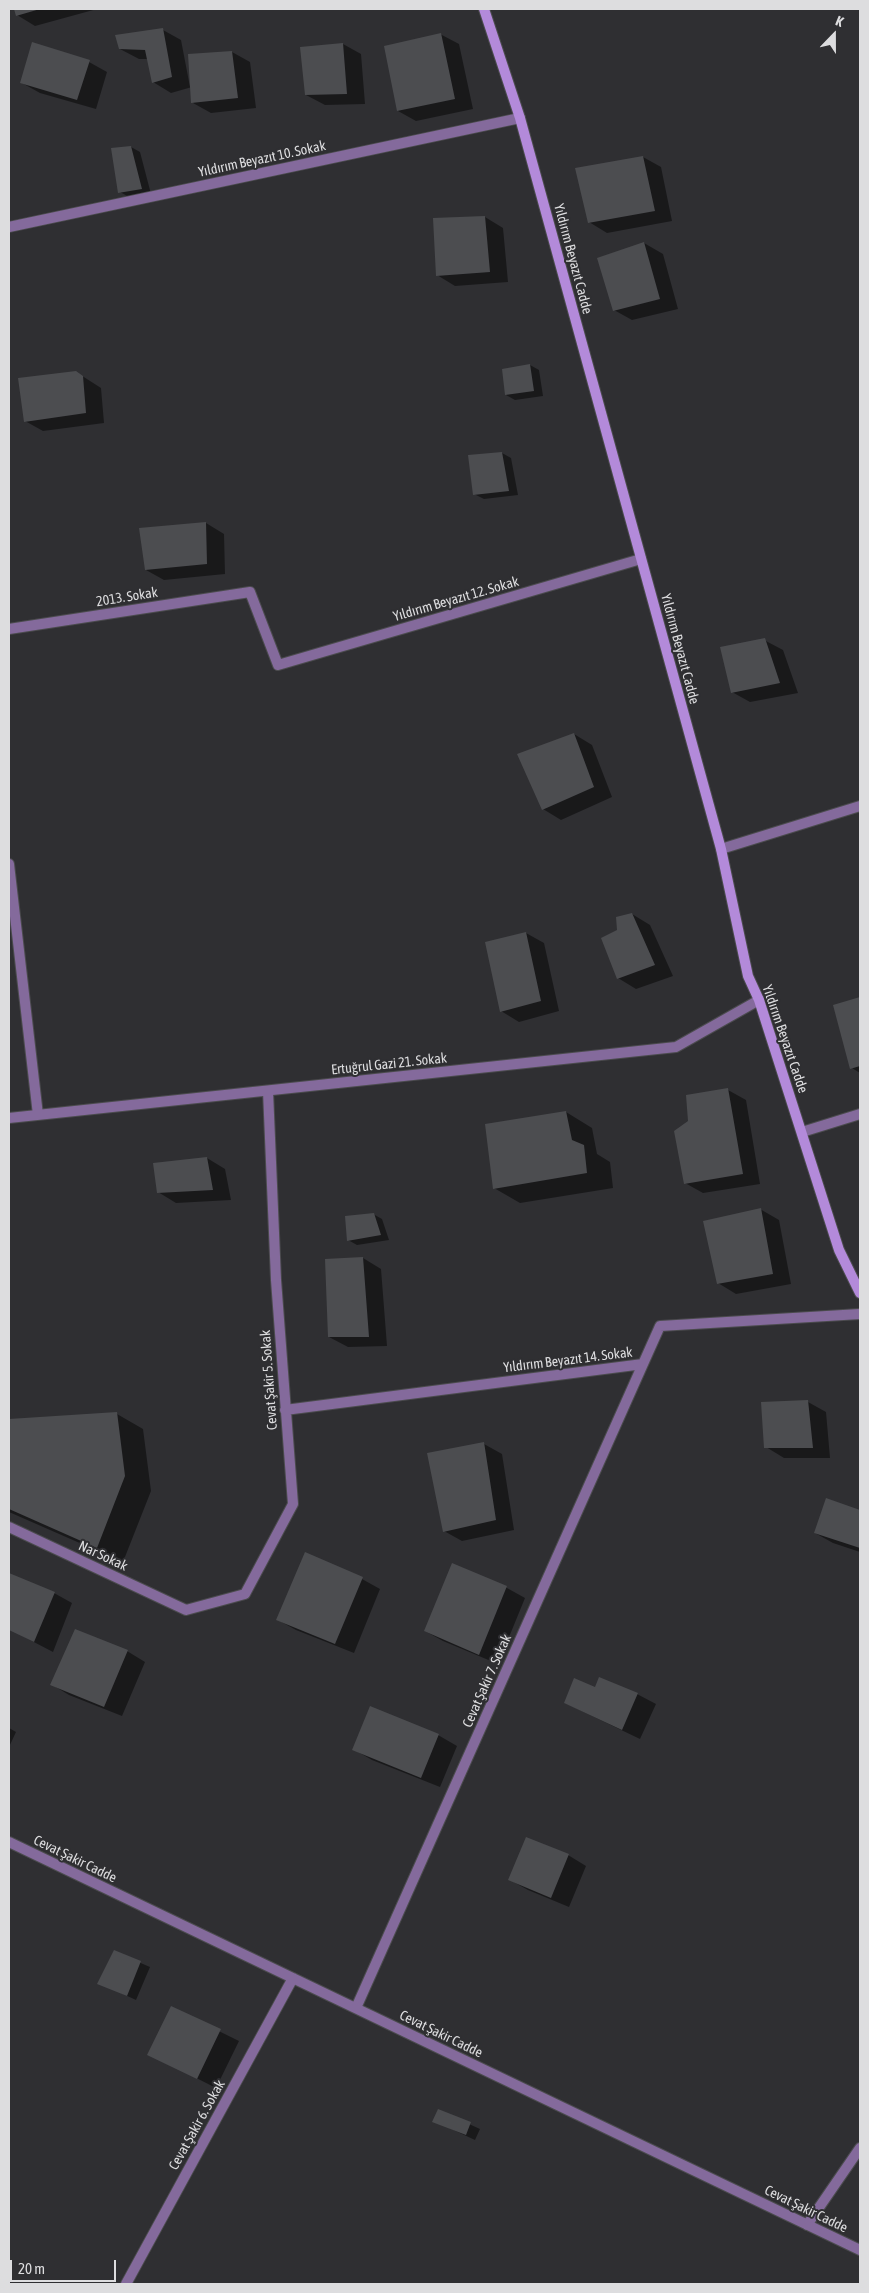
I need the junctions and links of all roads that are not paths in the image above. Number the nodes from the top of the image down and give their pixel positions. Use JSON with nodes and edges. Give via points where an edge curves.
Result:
{"nodes":[{"id":1,"x":484,"y":9,"type":"edge"},
{"id":2,"x":520,"y":118,"type":"junction"},
{"id":3,"x":9,"y":227,"type":"edge"},
{"id":4,"x":641,"y":559,"type":"junction"},
{"id":5,"x":250,"y":592,"type":"joint"},
{"id":6,"x":9,"y":629,"type":"edge"},
{"id":7,"x":860,"y":806,"type":"edge"},
{"id":8,"x":720,"y":849,"type":"junction"},
{"id":9,"x":9,"y":864,"type":"edge"},
{"id":10,"x":760,"y":1000,"type":"junction"},
{"id":11,"x":268,"y":1091,"type":"junction"},
{"id":12,"x":860,"y":1114,"type":"edge"},
{"id":13,"x":38,"y":1115,"type":"junction"},
{"id":14,"x":9,"y":1118,"type":"edge"},
{"id":15,"x":802,"y":1132,"type":"junction"},
{"id":16,"x":860,"y":1292,"type":"edge"},
{"id":17,"x":860,"y":1314,"type":"edge"},
{"id":18,"x":643,"y":1364,"type":"junction"},
{"id":19,"x":286,"y":1410,"type":"junction"},
{"id":20,"x":9,"y":1527,"type":"edge"},
{"id":21,"x":186,"y":1610,"type":"joint"},
{"id":22,"x":9,"y":1842,"type":"edge"},
{"id":23,"x":293,"y":1978,"type":"junction"},
{"id":24,"x":356,"y":2008,"type":"junction"},
{"id":25,"x":860,"y":2148,"type":"edge"},
{"id":26,"x":807,"y":2225,"type":"junction"},
{"id":27,"x":860,"y":2250,"type":"edge"},
{"id":28,"x":126,"y":2284,"type":"edge"}],
"edges":[{"from":1,"to":2,"type":"street","name":"Yıldırım Beyazıt Cadde"},
{"from":2,"to":3,"type":"street","name":"Yıldırım Beyazıt 10. Sokak"},
{"from":2,"to":4,"type":"street","name":"Yıldırım Beyazıt Cadde"},
{"from":4,"to":5,"type":"street","name":"Yıldırım Beyazıt 12. Sokak","via":[[278,665]]},
{"from":4,"to":8,"type":"street","name":"Yıldırım Beyazıt Cadde"},
{"from":5,"to":6,"type":"street","name":"2013. Sokak"},
{"from":7,"to":8,"type":"street"},
{"from":8,"to":10,"type":"street","name":"Yıldırım Beyazıt Cadde","via":[[748,976]]},
{"from":9,"to":13,"type":"street"},
{"from":10,"to":11,"type":"street","name":"Ertuğrul Gazi 21. Sokak","via":[[676,1048]]},
{"from":10,"to":15,"type":"street","name":"Yıldırım Beyazıt Cadde"},
{"from":11,"to":13,"type":"street","name":"Ertuğrul Gazi 21. Sokak"},
{"from":11,"to":19,"type":"street","name":"Cevat Şakir 5. Sokak","via":[[276,1280]]},
{"from":12,"to":15,"type":"street"},
{"from":13,"to":14,"type":"street","name":"Ertuğrul Gazi 21. Sokak"},
{"from":15,"to":16,"type":"street","name":"Yıldırım Beyazıt Cadde","via":[[840,1250]]},
{"from":17,"to":18,"type":"street","name":"Yıldırım Beyazıt 14. Sokak","via":[[660,1326]]},
{"from":18,"to":19,"type":"street","name":"Yıldırım Beyazıt 14. Sokak"},
{"from":18,"to":24,"type":"street","name":"Cevat Şakir 7. Sokak"},
{"from":19,"to":21,"type":"street","name":"Cevat Şakir 5. Sokak","via":[[293,1504],[245,1594]]},
{"from":20,"to":21,"type":"street","name":"Nar Sokak"},
{"from":22,"to":23,"type":"street","name":"Cevat Şakir Cadde"},
{"from":23,"to":24,"type":"street","name":"Cevat Şakir Cadde"},
{"from":23,"to":28,"type":"street","name":"Cevat Şakir 6. Sokak"},
{"from":24,"to":26,"type":"street","name":"Cevat Şakir Cadde"},
{"from":25,"to":26,"type":"street"},
{"from":26,"to":27,"type":"street","name":"Cevat Şakir Cadde"}]}
